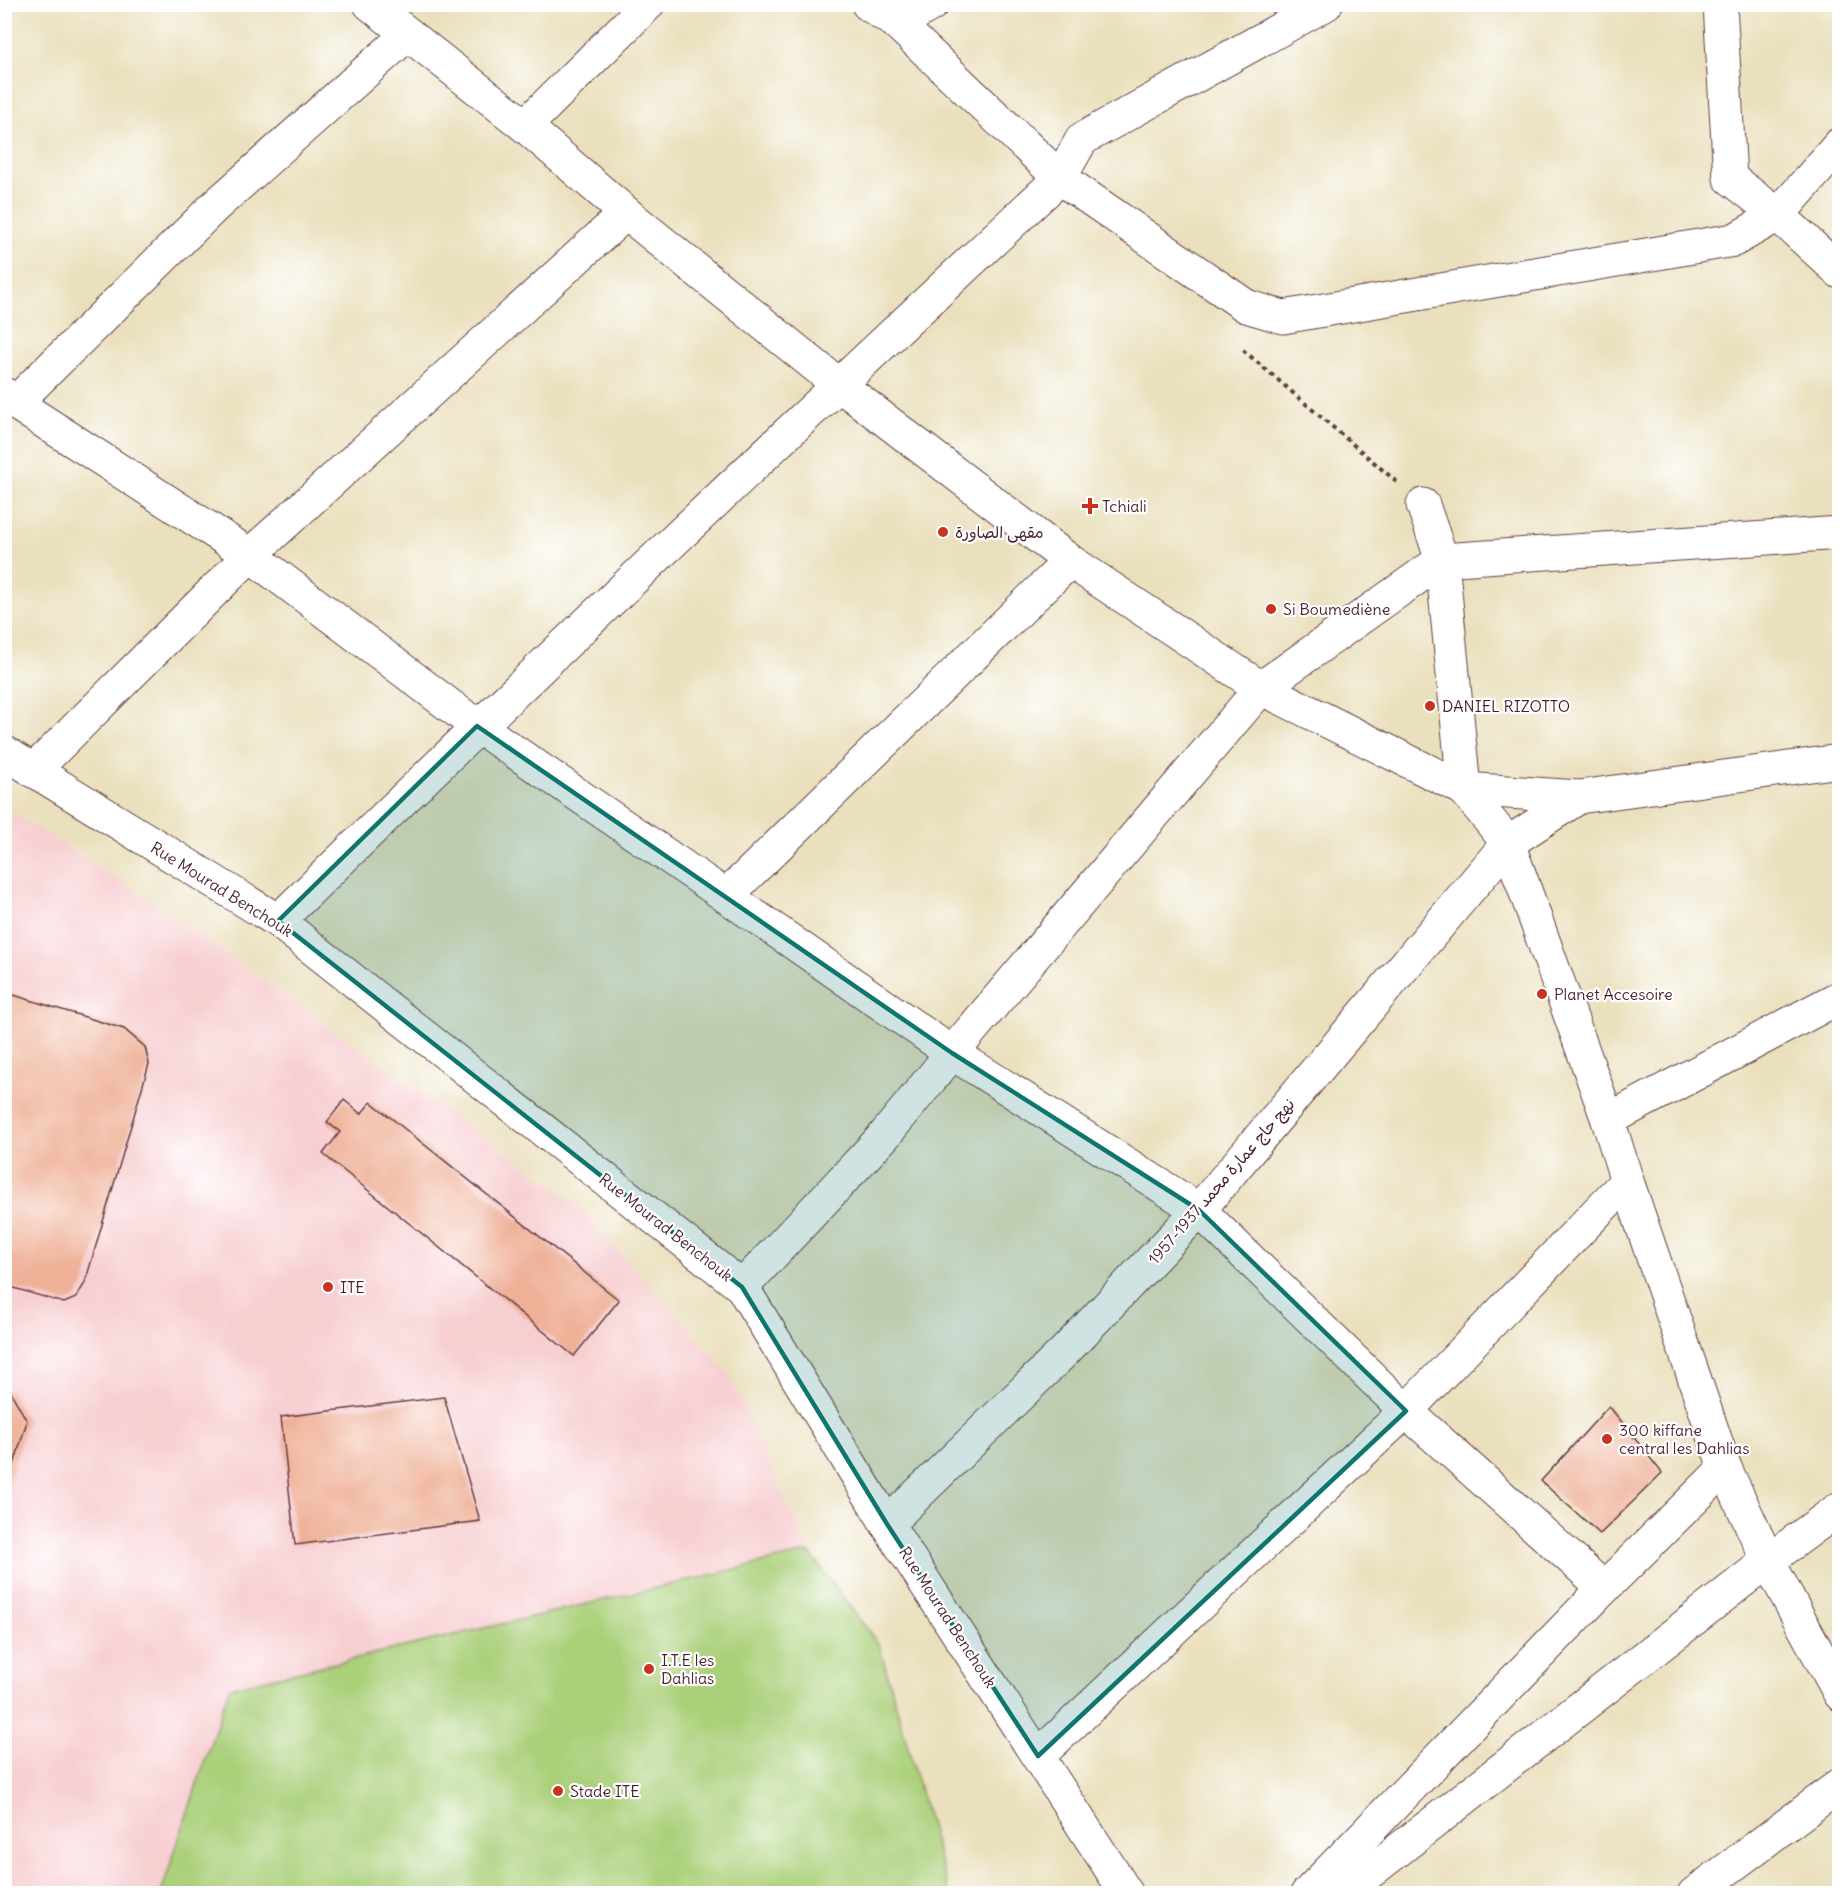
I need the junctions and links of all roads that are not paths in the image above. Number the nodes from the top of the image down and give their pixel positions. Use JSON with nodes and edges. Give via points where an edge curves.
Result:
{"nodes":[{"id":1,"x":370,"y":4,"type":"edge"},
{"id":2,"x":648,"y":4,"type":"edge"},
{"id":3,"x":868,"y":4,"type":"edge"},
{"id":4,"x":932,"y":4,"type":"edge"},
{"id":5,"x":1326,"y":4,"type":"edge"},
{"id":6,"x":1720,"y":4,"type":"edge"},
{"id":7,"x":898,"y":24,"type":"junction"},
{"id":8,"x":408,"y":34,"type":"junction"},
{"id":9,"x":525,"y":126,"type":"junction"},
{"id":10,"x":1839,"y":144,"type":"edge"},
{"id":11,"x":1060,"y":178,"type":"junction"},
{"id":12,"x":626,"y":213,"type":"junction"},
{"id":13,"x":1778,"y":215,"type":"junction"},
{"id":14,"x":1839,"y":272,"type":"edge"},
{"id":15,"x":838,"y":384,"type":"junction"},
{"id":16,"x":10,"y":399,"type":"edge"},
{"id":17,"x":1423,"y":504,"type":"road end"},
{"id":18,"x":1839,"y":533,"type":"edge"},
{"id":19,"x":250,"y":555,"type":"junction"},
{"id":20,"x":1443,"y":560,"type":"junction"},
{"id":21,"x":1070,"y":561,"type":"junction"},
{"id":22,"x":1261,"y":688,"type":"junction"},
{"id":23,"x":477,"y":726,"type":"junction"},
{"id":24,"x":4,"y":752,"type":"edge"},
{"id":25,"x":1839,"y":761,"type":"edge"},
{"id":26,"x":33,"y":771,"type":"junction"},
{"id":27,"x":1464,"y":789,"type":"junction"},
{"id":28,"x":1579,"y":797,"type":"junction"},
{"id":29,"x":1508,"y":843,"type":"junction"},
{"id":30,"x":726,"y":896,"type":"junction"},
{"id":31,"x":278,"y":921,"type":"junction"},
{"id":32,"x":1839,"y":997,"type":"edge"},
{"id":33,"x":952,"y":1053,"type":"junction"},
{"id":34,"x":1608,"y":1120,"type":"junction"},
{"id":35,"x":1627,"y":1181,"type":"junction"},
{"id":36,"x":1200,"y":1210,"type":"junction"},
{"id":37,"x":742,"y":1287,"type":"junction"},
{"id":38,"x":1406,"y":1411,"type":"junction"},
{"id":39,"x":1725,"y":1468,"type":"junction"},
{"id":40,"x":1839,"y":1508,"type":"edge"},
{"id":41,"x":887,"y":1524,"type":"junction"},
{"id":42,"x":1768,"y":1561,"type":"junction"},
{"id":43,"x":1604,"y":1588,"type":"junction"},
{"id":44,"x":1839,"y":1694,"type":"edge"},
{"id":45,"x":1038,"y":1756,"type":"junction"},
{"id":46,"x":1839,"y":1785,"type":"edge"},
{"id":47,"x":1127,"y":1893,"type":"edge"},
{"id":48,"x":1307,"y":1893,"type":"edge"},
{"id":49,"x":1342,"y":1893,"type":"edge"},
{"id":50,"x":1694,"y":1893,"type":"edge"}],
"edges":[{"from":1,"to":8,"type":"street"},
{"from":2,"to":9,"type":"street"},
{"from":3,"to":7,"type":"street"},
{"from":4,"to":7,"type":"street"},
{"from":5,"to":11,"type":"street","via":[[1082,139]]},
{"from":6,"to":13,"type":"street","via":[[1730,178]]},
{"from":7,"to":11,"type":"street"},
{"from":8,"to":9,"type":"street"},
{"from":8,"to":16,"type":"street","via":[[214,207]]},
{"from":9,"to":12,"type":"street"},
{"from":10,"to":13,"type":"street"},
{"from":11,"to":13,"type":"street","via":[[1246,306],[1283,316],[1734,240]]},
{"from":11,"to":15,"type":"street"},
{"from":12,"to":15,"type":"street"},
{"from":12,"to":19,"type":"street"},
{"from":13,"to":14,"type":"street"},
{"from":15,"to":21,"type":"street"},
{"from":15,"to":23,"type":"street"},
{"from":16,"to":19,"type":"street"},
{"from":17,"to":20,"type":"street"},
{"from":18,"to":20,"type":"street"},
{"from":19,"to":23,"type":"street"},
{"from":19,"to":26,"type":"street"},
{"from":20,"to":22,"type":"street"},
{"from":20,"to":27,"type":"street"},
{"from":21,"to":22,"type":"street"},
{"from":21,"to":30,"type":"street"},
{"from":22,"to":27,"type":"street"},
{"from":22,"to":33,"type":"street"},
{"from":23,"to":30,"type":"street"},
{"from":23,"to":31,"type":"street"},
{"from":24,"to":26,"type":"street","name":"Rue Mourad Benchouk"},
{"from":25,"to":28,"type":"street"},
{"from":26,"to":31,"type":"street","name":"Rue Mourad Benchouk"},
{"from":27,"to":28,"type":"street"},
{"from":27,"to":29,"type":"street"},
{"from":28,"to":29,"type":"street","name":"نهج حاج عمارة محمد 1937-1957"},
{"from":29,"to":34,"type":"street"},
{"from":29,"to":36,"type":"street","name":"نهج حاج عمارة محمد 1937-1957"},
{"from":30,"to":33,"type":"street"},
{"from":31,"to":37,"type":"street","name":"Rue Mourad Benchouk"},
{"from":32,"to":34,"type":"street"},
{"from":33,"to":36,"type":"street"},
{"from":33,"to":37,"type":"street","via":[[884,1136]]},
{"from":34,"to":35,"type":"street"},
{"from":35,"to":38,"type":"street"},
{"from":35,"to":39,"type":"street"},
{"from":36,"to":38,"type":"street"},
{"from":36,"to":41,"type":"street","name":"نهج حاج عمارة محمد 1937-1957","via":[[1065,1351]]},
{"from":37,"to":41,"type":"street","name":"Rue Mourad Benchouk"},
{"from":38,"to":43,"type":"street"},
{"from":38,"to":45,"type":"street"},
{"from":39,"to":42,"type":"street"},
{"from":39,"to":43,"type":"street"},
{"from":40,"to":42,"type":"street"},
{"from":41,"to":45,"type":"street","name":"Rue Mourad Benchouk"},
{"from":42,"to":44,"type":"street"},
{"from":42,"to":49,"type":"street"},
{"from":43,"to":48,"type":"street"},
{"from":45,"to":47,"type":"street","name":"Rue Mourad Benchouk"},
{"from":46,"to":50,"type":"street"}]}
